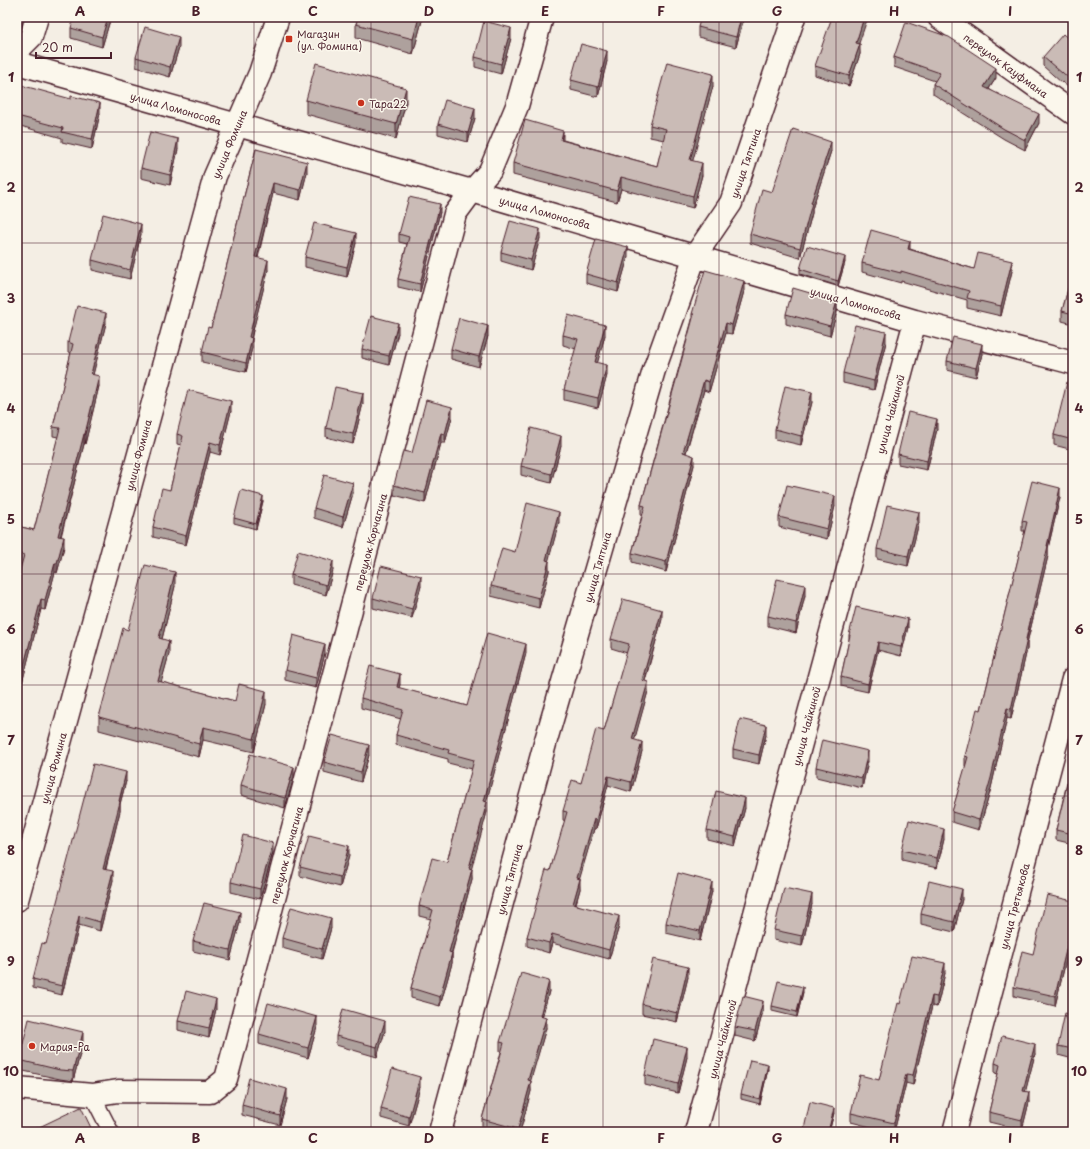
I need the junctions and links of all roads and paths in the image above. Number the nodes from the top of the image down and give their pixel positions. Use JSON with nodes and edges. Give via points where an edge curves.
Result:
{"nodes":[{"id":1,"x":37,"y":17,"type":"edge"},
{"id":2,"x":278,"y":17,"type":"edge"},
{"id":3,"x":542,"y":17,"type":"edge"},
{"id":4,"x":794,"y":17,"type":"edge"},
{"id":5,"x":939,"y":17,"type":"edge"},
{"id":6,"x":17,"y":51,"type":"edge"},
{"id":7,"x":17,"y":64,"type":"edge"},
{"id":8,"x":1073,"y":113,"type":"edge"},
{"id":9,"x":236,"y":126,"type":"junction"},
{"id":10,"x":472,"y":191,"type":"junction"},
{"id":11,"x":695,"y":256,"type":"junction"},
{"id":12,"x":915,"y":321,"type":"junction"},
{"id":13,"x":1073,"y":363,"type":"edge"},
{"id":14,"x":1073,"y":679,"type":"edge"},
{"id":15,"x":17,"y":900,"type":"edge"},
{"id":16,"x":17,"y":1088,"type":"edge"},
{"id":17,"x":92,"y":1095,"type":"junction"},
{"id":18,"x":111,"y":1132,"type":"edge"},
{"id":19,"x":440,"y":1132,"type":"edge"},
{"id":20,"x":696,"y":1132,"type":"edge"},
{"id":21,"x":954,"y":1132,"type":"edge"}],
"edges":[{"from":1,"to":6,"type":"street","via":[[31,36]]},
{"from":2,"to":9,"type":"street","name":"улица Фомина","via":[[260,73]]},
{"from":3,"to":10,"type":"street","name":"переулок Корчагина","via":[[517,106],[490,171]]},
{"from":4,"to":11,"type":"street","name":"улица Тяптина","via":[[731,203]]},
{"from":5,"to":8,"type":"street","name":"переулок Кауфмана"},
{"from":7,"to":9,"type":"street","name":"улица Ломоносова"},
{"from":9,"to":10,"type":"street","name":"улица Ломоносова"},
{"from":9,"to":15,"type":"street","name":"улица Фомина","via":[[215,176]]},
{"from":10,"to":11,"type":"street","name":"улица Ломоносова"},
{"from":10,"to":17,"type":"street","name":"переулок Корчагина","via":[[455,214],[226,1080],[210,1092],[118,1091]]},
{"from":11,"to":12,"type":"street","name":"улица Ломоносова"},
{"from":11,"to":19,"type":"street","name":"улица Тяптина","via":[[647,392],[546,740]]},
{"from":12,"to":13,"type":"street","name":"улица Ломоносова"},
{"from":12,"to":20,"type":"street","name":"улица Чайкиной"},
{"from":14,"to":21,"type":"street","name":"улица Третьякова"},
{"from":16,"to":17,"type":"street"},
{"from":17,"to":18,"type":"lane"}]}
